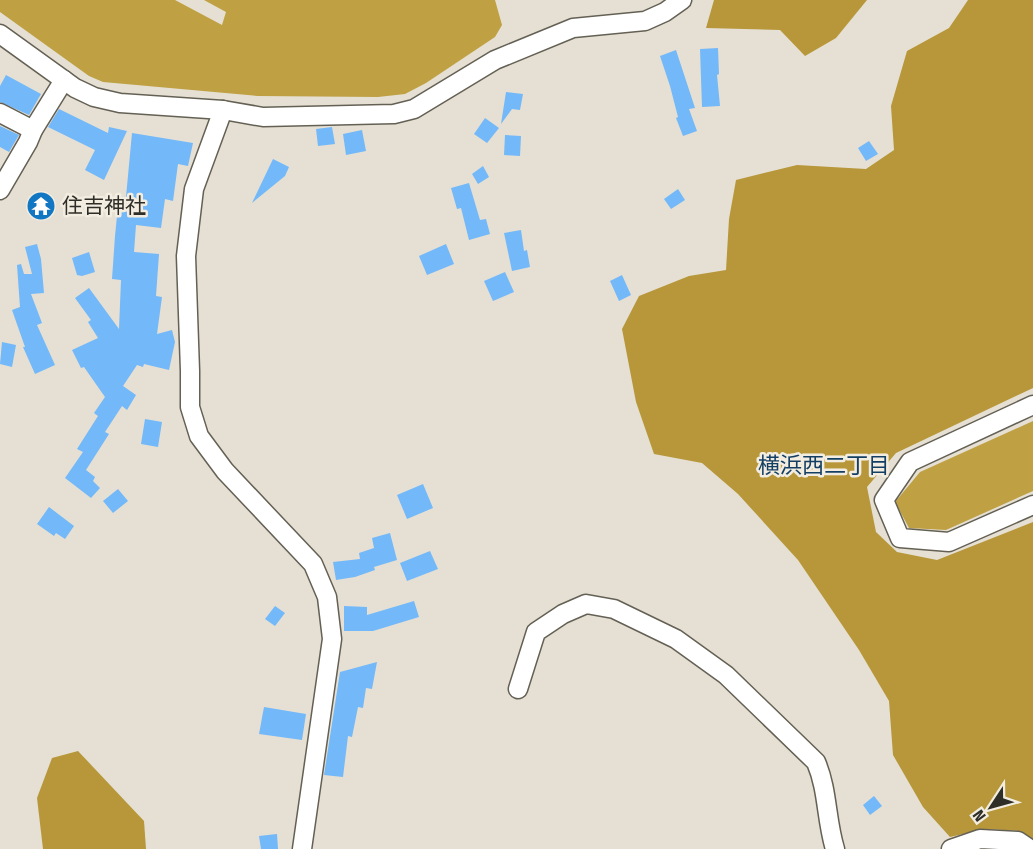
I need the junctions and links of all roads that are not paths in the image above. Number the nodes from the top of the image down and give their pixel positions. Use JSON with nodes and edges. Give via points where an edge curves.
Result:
{"nodes":[{"id":1,"x":682,"y":0,"type":"edge"},
{"id":2,"x":0,"y":34,"type":"edge"},
{"id":3,"x":64,"y":80,"type":"junction"},
{"id":4,"x":223,"y":110,"type":"junction"},
{"id":5,"x":0,"y":113,"type":"edge"},
{"id":6,"x":33,"y":130,"type":"junction"},
{"id":7,"x":0,"y":190,"type":"edge"},
{"id":8,"x":1033,"y":405,"type":"edge"},
{"id":9,"x":1033,"y":505,"type":"edge"},
{"id":10,"x":519,"y":689,"type":"dead end"},
{"id":11,"x":302,"y":849,"type":"edge"},
{"id":12,"x":835,"y":849,"type":"edge"},
{"id":13,"x":951,"y":849,"type":"edge"},
{"id":14,"x":1030,"y":849,"type":"edge"}],
"edges":[{"from":1,"to":4,"type":"street","via":[[645,21],[573,28],[495,60],[414,109],[394,114],[263,117]]},
{"from":2,"to":3,"type":"street"},
{"from":3,"to":4,"type":"street","via":[[94,97],[120,103]]},
{"from":3,"to":6,"type":"street"},
{"from":4,"to":11,"type":"street","via":[[194,189],[186,256],[190,407],[199,436],[225,471],[314,564],[327,597],[332,639]]},
{"from":5,"to":6,"type":"street"},
{"from":6,"to":7,"type":"street"},
{"from":8,"to":9,"type":"street","via":[[910,462],[884,500],[900,538],[949,542]]},
{"from":10,"to":12,"type":"street","via":[[536,632],[586,604],[614,609],[676,639],[726,675],[816,762]]},
{"from":13,"to":14,"type":"street","via":[[980,839],[1018,841]]}]}
